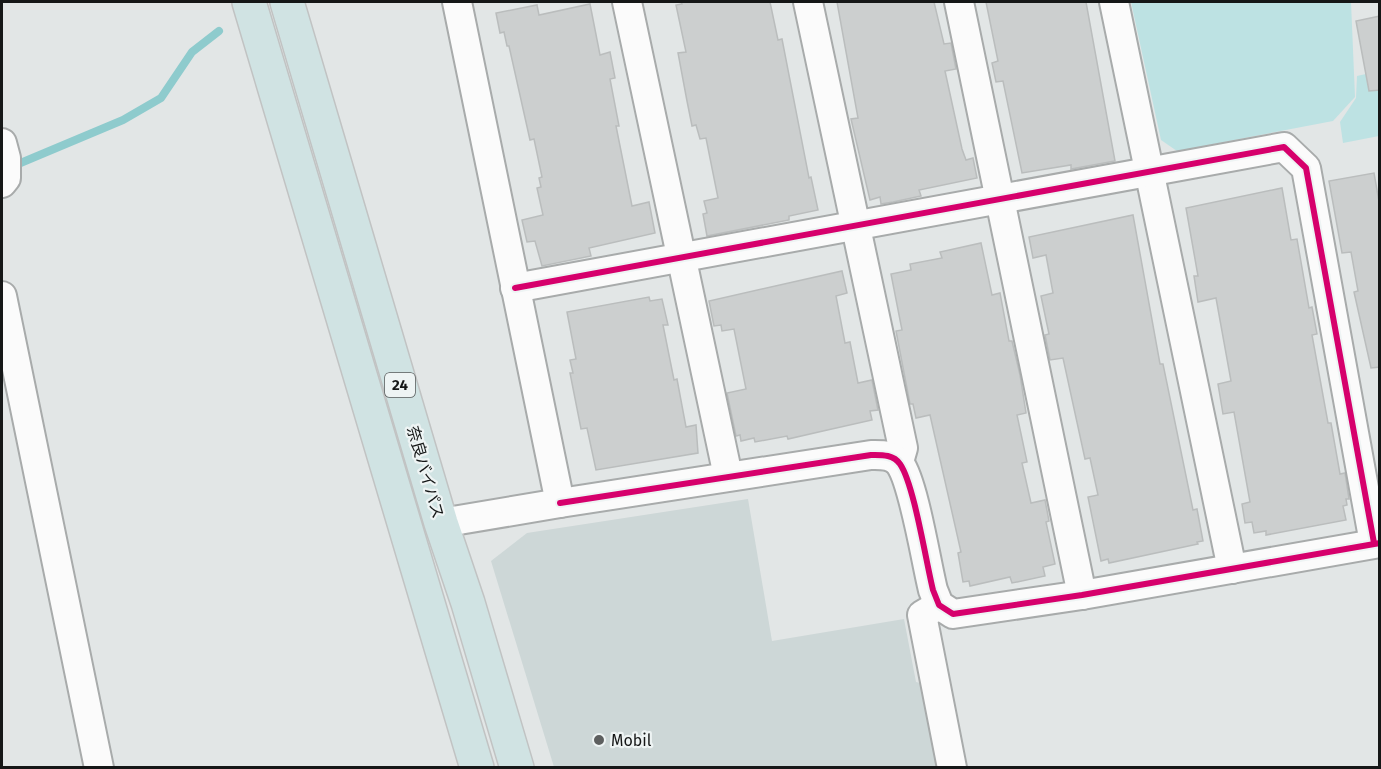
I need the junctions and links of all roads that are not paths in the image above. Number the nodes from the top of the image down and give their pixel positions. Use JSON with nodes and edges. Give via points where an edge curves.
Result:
{"nodes":[{"id":1,"x":249,"y":2,"type":"edge"},
{"id":2,"x":287,"y":2,"type":"edge"},
{"id":3,"x":457,"y":2,"type":"edge"},
{"id":4,"x":627,"y":2,"type":"edge"},
{"id":5,"x":808,"y":2,"type":"edge"},
{"id":6,"x":959,"y":2,"type":"edge"},
{"id":7,"x":1114,"y":2,"type":"edge"},
{"id":8,"x":1149,"y":170,"type":"junction"},
{"id":9,"x":1000,"y":197,"type":"junction"},
{"id":10,"x":855,"y":224,"type":"junction"},
{"id":11,"x":682,"y":257,"type":"junction"},
{"id":12,"x":515,"y":288,"type":"junction"},
{"id":13,"x":2,"y":296,"type":"edge"},
{"id":14,"x":899,"y":462,"type":"junction"},
{"id":15,"x":728,"y":476,"type":"junction"},
{"id":16,"x":560,"y":503,"type":"junction"},
{"id":17,"x":441,"y":523,"type":"junction"},
{"id":18,"x":1377,"y":543,"type":"edge"},
{"id":19,"x":1232,"y":569,"type":"junction"},
{"id":20,"x":1082,"y":595,"type":"junction"},
{"id":21,"x":939,"y":605,"type":"junction"},
{"id":22,"x":99,"y":768,"type":"edge"},
{"id":23,"x":477,"y":768,"type":"edge"},
{"id":24,"x":518,"y":768,"type":"edge"},
{"id":25,"x":952,"y":768,"type":"edge"}],
"edges":[{"from":1,"to":23,"type":"highway","name":"奈良バイパス","number":"24"},
{"from":2,"to":17,"type":"highway","name":"奈良バイパス","number":"24"},
{"from":3,"to":12,"type":"street"},
{"from":4,"to":11,"type":"street"},
{"from":5,"to":10,"type":"street"},
{"from":6,"to":9,"type":"street"},
{"from":7,"to":8,"type":"street"},
{"from":8,"to":9,"type":"street"},
{"from":8,"to":18,"type":"street","via":[[1284,147],[1306,168]]},
{"from":8,"to":19,"type":"street"},
{"from":9,"to":10,"type":"street"},
{"from":9,"to":20,"type":"street"},
{"from":10,"to":11,"type":"street"},
{"from":10,"to":14,"type":"street","via":[[903,448]]},
{"from":11,"to":12,"type":"street"},
{"from":11,"to":15,"type":"street"},
{"from":12,"to":16,"type":"street"},
{"from":13,"to":22,"type":"street"},
{"from":14,"to":15,"type":"street","via":[[888,455],[871,455]]},
{"from":14,"to":21,"type":"street","via":[[908,481]]},
{"from":15,"to":16,"type":"street"},
{"from":16,"to":17,"type":"street"},
{"from":17,"to":24,"type":"highway","name":"奈良バイパス","number":"24"},
{"from":18,"to":19,"type":"street"},
{"from":19,"to":20,"type":"street"},
{"from":20,"to":21,"type":"street","via":[[969,614],[953,614]]},
{"from":21,"to":25,"type":"street","via":[[922,615]]}]}
